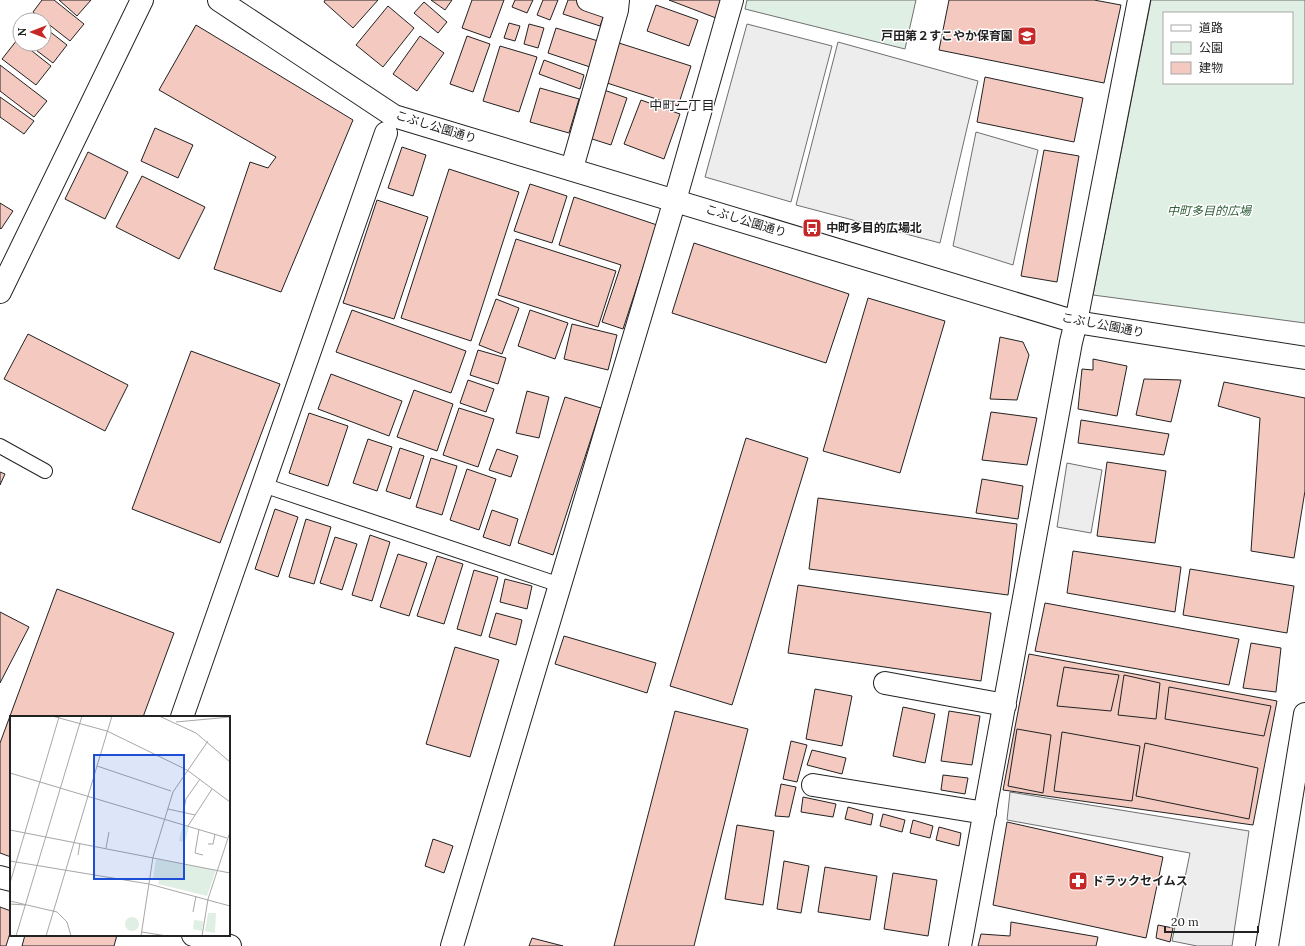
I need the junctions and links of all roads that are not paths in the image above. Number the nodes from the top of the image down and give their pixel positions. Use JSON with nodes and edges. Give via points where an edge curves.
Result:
{"nodes":[{"id":1,"x":142,"y":0,"type":"edge"},
{"id":2,"x":220,"y":0,"type":"edge"},
{"id":3,"x":588,"y":0,"type":"edge"},
{"id":4,"x":732,"y":0,"type":"edge"},
{"id":5,"x":1138,"y":0,"type":"edge"},
{"id":6,"x":618,"y":5,"type":"edge"},
{"id":7,"x":386,"y":133,"type":"dead end"},
{"id":8,"x":572,"y":168,"type":"junction"},
{"id":9,"x":675,"y":200,"type":"junction"},
{"id":10,"x":0,"y":292,"type":"edge"},
{"id":11,"x":1076,"y":322,"type":"junction"},
{"id":12,"x":1305,"y":358,"type":"edge"},
{"id":13,"x":0,"y":446,"type":"edge"},
{"id":14,"x":44,"y":470,"type":"dead end"},
{"id":15,"x":263,"y":485,"type":"junction"},
{"id":16,"x":560,"y":584,"type":"junction"},
{"id":17,"x":885,"y":683,"type":"dead end"},
{"id":18,"x":1005,"y":705,"type":"junction"},
{"id":19,"x":1305,"y":714,"type":"edge"},
{"id":20,"x":182,"y":716,"type":"edge"},
{"id":21,"x":813,"y":785,"type":"dead end"},
{"id":22,"x":985,"y":813,"type":"junction"},
{"id":23,"x":0,"y":877,"type":"edge"},
{"id":24,"x":10,"y":880,"type":"edge"},
{"id":25,"x":196,"y":936,"type":"edge"},
{"id":26,"x":230,"y":946,"type":"edge"},
{"id":27,"x":452,"y":946,"type":"edge"},
{"id":28,"x":960,"y":946,"type":"edge"},
{"id":29,"x":1267,"y":946,"type":"edge"}],
"edges":[{"from":1,"to":10,"type":"street"},
{"from":2,"to":8,"type":"street","name":"こぶし公園通り","via":[[394,116]]},
{"from":3,"to":6,"type":"street"},
{"from":4,"to":9,"type":"street"},
{"from":5,"to":11,"type":"street"},
{"from":6,"to":8,"type":"street"},
{"from":7,"to":15,"type":"street"},
{"from":8,"to":9,"type":"street","name":"こぶし公園通り"},
{"from":9,"to":11,"type":"street","name":"こぶし公園通り"},
{"from":9,"to":16,"type":"street"},
{"from":11,"to":12,"type":"street","name":"こぶし公園通り"},
{"from":11,"to":18,"type":"street"},
{"from":13,"to":14,"type":"lane"},
{"from":15,"to":16,"type":"lane"},
{"from":15,"to":20,"type":"street"},
{"from":16,"to":27,"type":"street"},
{"from":17,"to":18,"type":"street"},
{"from":18,"to":22,"type":"street"},
{"from":19,"to":29,"type":"street"},
{"from":21,"to":22,"type":"street"},
{"from":22,"to":28,"type":"street"},
{"from":23,"to":24,"type":"street"},
{"from":25,"to":26,"type":"street"}]}
